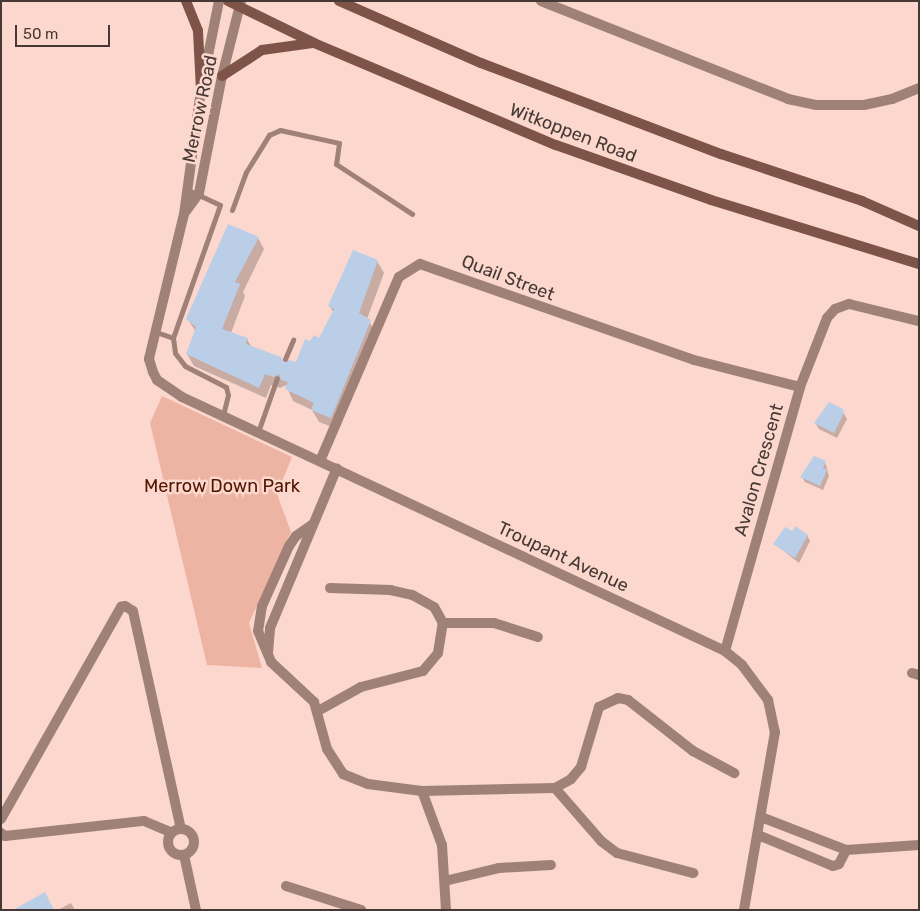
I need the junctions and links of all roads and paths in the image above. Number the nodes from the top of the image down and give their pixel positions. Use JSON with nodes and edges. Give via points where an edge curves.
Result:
{"nodes":[{"id":1,"x":186,"y":1,"type":"edge"},
{"id":2,"x":219,"y":1,"type":"edge"},
{"id":3,"x":228,"y":1,"type":"edge"},
{"id":4,"x":339,"y":1,"type":"edge"},
{"id":5,"x":541,"y":1,"type":"edge"},
{"id":6,"x":241,"y":4,"type":"edge"},
{"id":7,"x":314,"y":43,"type":"junction"},
{"id":8,"x":222,"y":76,"type":"junction"},
{"id":9,"x":919,"y":88,"type":"edge"},
{"id":10,"x":201,"y":90,"type":"junction"},
{"id":11,"x":188,"y":190,"type":"junction"},
{"id":12,"x":199,"y":193,"type":"junction"},
{"id":13,"x":232,"y":210,"type":"dead end"},
{"id":14,"x":184,"y":214,"type":"junction"},
{"id":15,"x":412,"y":214,"type":"dead end"},
{"id":16,"x":919,"y":226,"type":"edge"},
{"id":17,"x":919,"y":264,"type":"edge"},
{"id":18,"x":919,"y":321,"type":"edge"},
{"id":19,"x":155,"y":332,"type":"junction"},
{"id":20,"x":174,"y":338,"type":"junction"},
{"id":21,"x":293,"y":340,"type":"dead end"},
{"id":22,"x":149,"y":359,"type":"joint"},
{"id":23,"x":285,"y":359,"type":"dead end"},
{"id":24,"x":277,"y":378,"type":"dead end"},
{"id":25,"x":800,"y":387,"type":"junction"},
{"id":26,"x":223,"y":415,"type":"junction"},
{"id":27,"x":258,"y":432,"type":"junction"},
{"id":28,"x":320,"y":461,"type":"junction"},
{"id":29,"x":337,"y":468,"type":"junction"},
{"id":30,"x":313,"y":524,"type":"junction"},
{"id":31,"x":330,"y":588,"type":"dead end"},
{"id":32,"x":443,"y":622,"type":"junction"},
{"id":33,"x":538,"y":637,"type":"dead end"},
{"id":34,"x":268,"y":652,"type":"junction"},
{"id":35,"x":725,"y":652,"type":"junction"},
{"id":36,"x":318,"y":711,"type":"junction"},
{"id":37,"x":734,"y":773,"type":"dead end"},
{"id":38,"x":555,"y":788,"type":"junction"},
{"id":39,"x":422,"y":791,"type":"junction"},
{"id":40,"x":761,"y":817,"type":"junction"},
{"id":41,"x":1,"y":820,"type":"edge"},
{"id":42,"x":176,"y":831,"type":"junction"},
{"id":43,"x":1,"y":833,"type":"edge"},
{"id":44,"x":758,"y":834,"type":"junction"},
{"id":45,"x":919,"y":846,"type":"edge"},
{"id":46,"x":846,"y":850,"type":"junction"},
{"id":47,"x":184,"y":855,"type":"junction"},
{"id":48,"x":551,"y":865,"type":"dead end"},
{"id":49,"x":693,"y":873,"type":"dead end"},
{"id":50,"x":446,"y":880,"type":"junction"},
{"id":51,"x":286,"y":886,"type":"dead end"},
{"id":52,"x":196,"y":910,"type":"edge"},
{"id":53,"x":361,"y":910,"type":"edge"},
{"id":54,"x":446,"y":910,"type":"edge"},
{"id":55,"x":744,"y":910,"type":"edge"}],
"edges":[{"from":1,"to":10,"type":"main road","via":[[198,31]]},
{"from":2,"to":10,"type":"street","name":"Merrow Road"},
{"from":3,"to":6,"type":"main road","name":"Witkoppen Road"},
{"from":4,"to":16,"type":"main road","name":"Witkoppen Road","via":[[490,66],[721,154],[862,201]]},
{"from":5,"to":9,"type":"street","via":[[788,99],[816,106],[864,105],[892,99]]},
{"from":6,"to":7,"type":"main road","name":"Witkoppen Road"},
{"from":6,"to":8,"type":"street","name":"Merrow Road"},
{"from":7,"to":8,"type":"main road","via":[[262,50]]},
{"from":7,"to":17,"type":"main road","name":"Witkoppen Road","via":[[556,145],[720,203]]},
{"from":8,"to":12,"type":"street","name":"Merrow Road"},
{"from":10,"to":11,"type":"street","name":"Merrow Road"},
{"from":11,"to":12,"type":"lane"},
{"from":11,"to":14,"type":"street","name":"Merrow Road"},
{"from":12,"to":14,"type":"street","name":"Merrow Road"},
{"from":12,"to":20,"type":"lane","via":[[220,204]]},
{"from":13,"to":15,"type":"lane","via":[[246,172],[269,136],[280,130],[339,143],[336,164]]},
{"from":14,"to":19,"type":"street","name":"Merrow Road"},
{"from":18,"to":25,"type":"street","name":"Avalon Crescent","via":[[857,305],[840,306],[827,318]]},
{"from":19,"to":20,"type":"lane"},
{"from":19,"to":22,"type":"street","name":"Merrow Road"},
{"from":20,"to":26,"type":"lane","via":[[175,353],[185,366],[227,389]]},
{"from":21,"to":23,"type":"lane"},
{"from":22,"to":26,"type":"street","name":"Troupant Avenue","via":[[157,380],[166,387]]},
{"from":24,"to":27,"type":"lane"},
{"from":25,"to":28,"type":"street","name":"Quail Street","via":[[694,360],[420,264],[398,277]]},
{"from":25,"to":35,"type":"street","name":"Avalon Crescent"},
{"from":26,"to":27,"type":"street","name":"Troupant Avenue"},
{"from":27,"to":28,"type":"street","name":"Troupant Avenue"},
{"from":28,"to":29,"type":"street","name":"Troupant Avenue"},
{"from":29,"to":30,"type":"street"},
{"from":29,"to":35,"type":"street","name":"Troupant Avenue"},
{"from":30,"to":34,"type":"street","via":[[270,628]]},
{"from":30,"to":34,"type":"street","via":[[296,536],[289,546],[262,606],[258,631]]},
{"from":31,"to":32,"type":"street","via":[[390,590],[412,595],[434,607]]},
{"from":32,"to":33,"type":"street","via":[[494,622]]},
{"from":32,"to":36,"type":"street","via":[[438,653],[423,671],[361,686]]},
{"from":34,"to":36,"type":"street","via":[[275,666],[314,702]]},
{"from":35,"to":40,"type":"street","name":"Troupant Avenue","via":[[742,665],[762,688],[773,719],[774,744]]},
{"from":36,"to":39,"type":"street","via":[[327,749],[343,774],[368,784]]},
{"from":37,"to":38,"type":"street","via":[[693,751],[628,700],[618,698],[599,707],[581,767],[571,779]]},
{"from":38,"to":39,"type":"street"},
{"from":38,"to":49,"type":"street","via":[[601,841],[617,853]]},
{"from":39,"to":50,"type":"street","via":[[440,839]]},
{"from":40,"to":44,"type":"street","name":"Troupant Avenue"},
{"from":40,"to":46,"type":"street"},
{"from":41,"to":42,"type":"street","via":[[121,607],[125,606],[133,611]]},
{"from":42,"to":43,"type":"street","via":[[144,821],[5,836]]},
{"from":42,"to":47,"type":"street","via":[[168,839],[170,848],[174,853]]},
{"from":42,"to":47,"type":"street","via":[[191,834],[194,841],[190,851]]},
{"from":44,"to":46,"type":"street","via":[[833,866],[839,864]]},
{"from":44,"to":55,"type":"street","name":"Troupant Avenue"},
{"from":45,"to":46,"type":"street"},
{"from":47,"to":52,"type":"street"},
{"from":48,"to":50,"type":"street","via":[[500,868]]},
{"from":50,"to":54,"type":"street"},
{"from":51,"to":53,"type":"street"}]}
